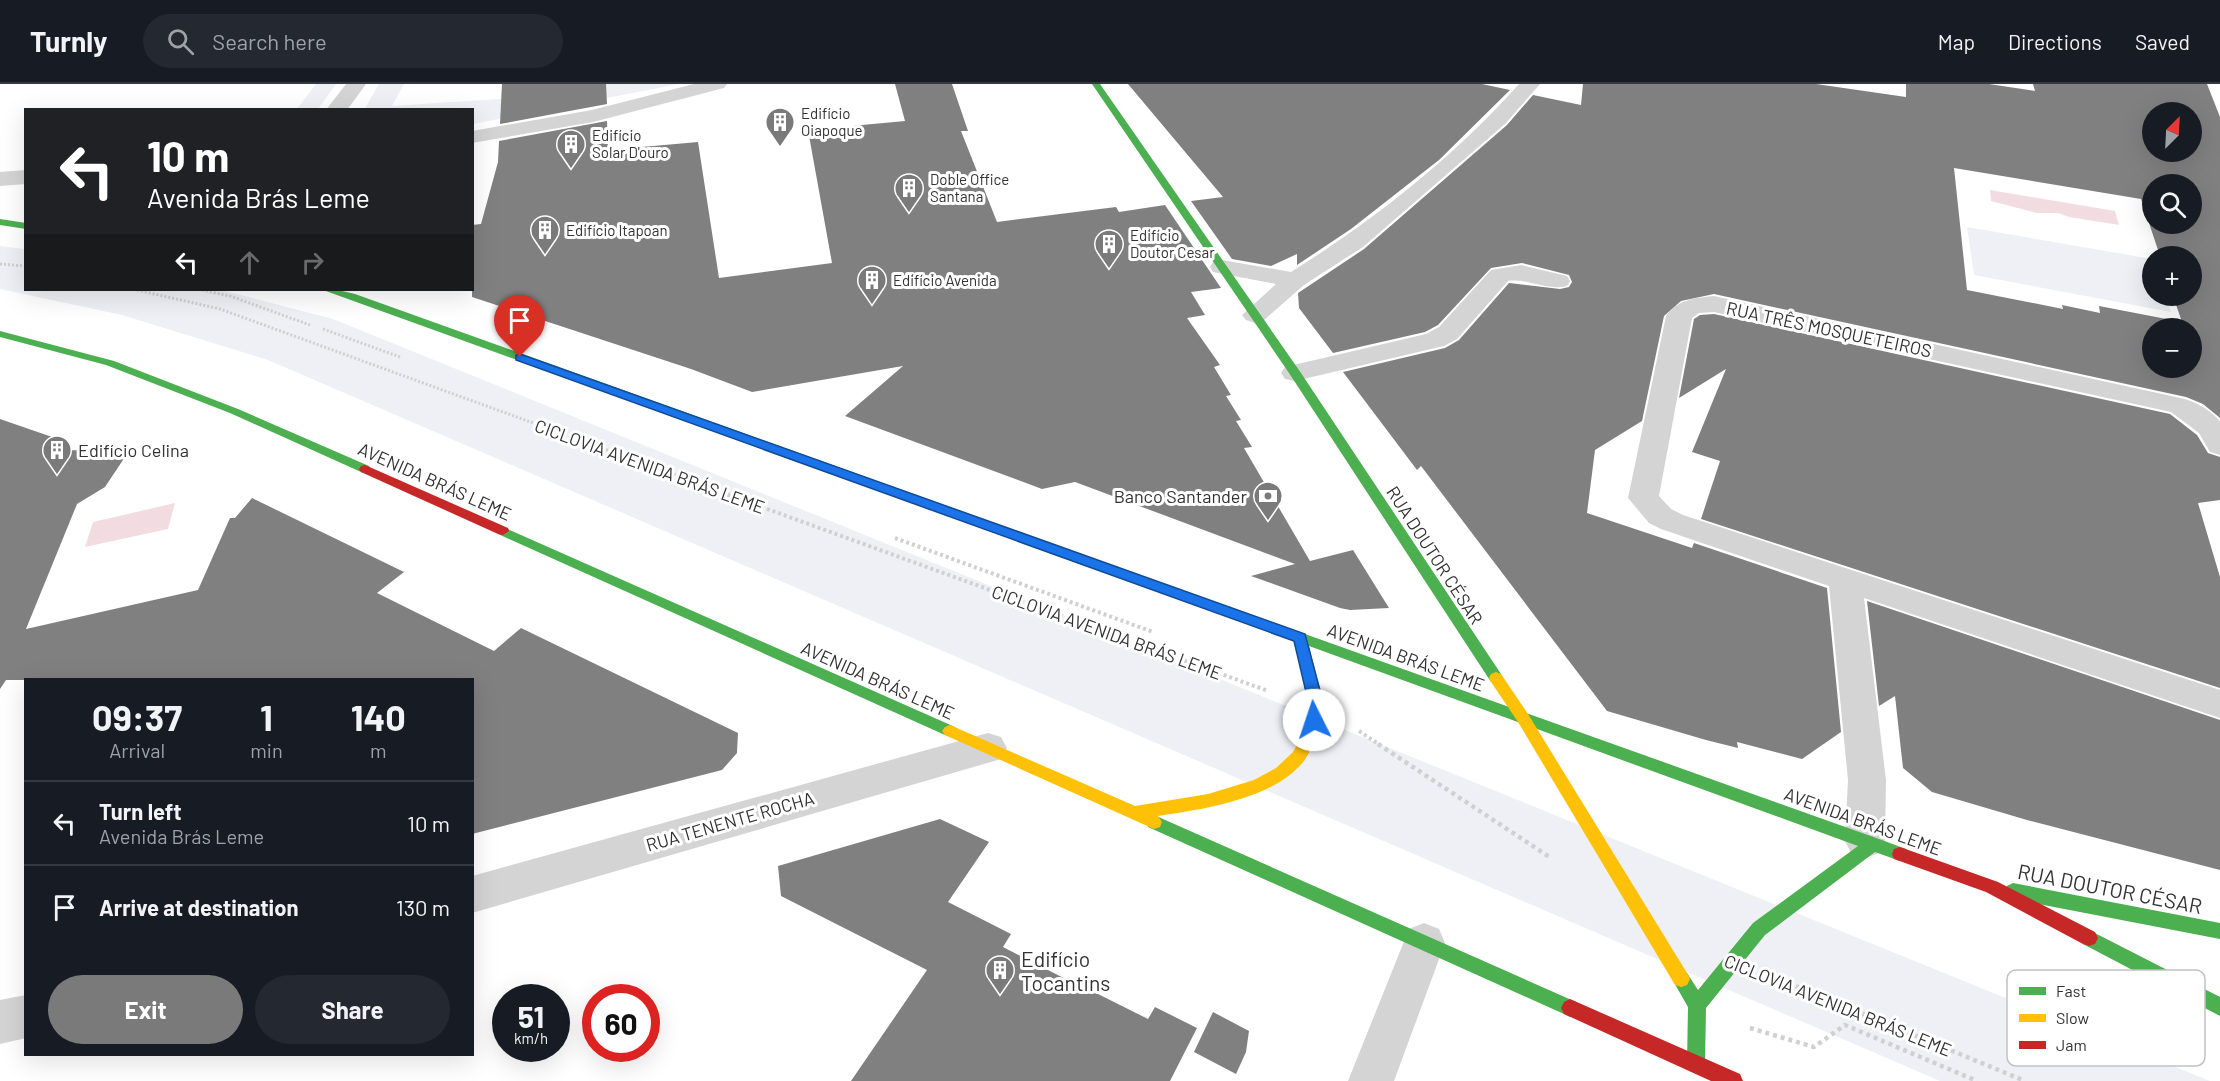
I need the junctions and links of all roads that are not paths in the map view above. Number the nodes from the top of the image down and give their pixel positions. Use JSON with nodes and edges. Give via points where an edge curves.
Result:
{"nodes":[{"id":1,"x":356,"y":84,"type":"edge"},
{"id":2,"x":717,"y":84,"type":"edge"},
{"id":3,"x":1096,"y":84,"type":"edge"},
{"id":4,"x":1530,"y":84,"type":"edge"},
{"id":5,"x":338,"y":108,"type":"edge"},
{"id":6,"x":474,"y":137,"type":"edge"},
{"id":7,"x":24,"y":177,"type":"edge"},
{"id":8,"x":0,"y":179,"type":"edge"},
{"id":9,"x":0,"y":222,"type":"edge"},
{"id":10,"x":24,"y":226,"type":"edge"},
{"id":11,"x":1222,"y":267,"type":"junction"},
{"id":12,"x":1295,"y":280,"type":"junction"},
{"id":13,"x":1558,"y":281,"type":"dead end"},
{"id":14,"x":332,"y":291,"type":"edge"},
{"id":15,"x":1255,"y":315,"type":"junction"},
{"id":16,"x":0,"y":334,"type":"edge"},
{"id":17,"x":1295,"y":373,"type":"junction"},
{"id":18,"x":2220,"y":446,"type":"edge"},
{"id":19,"x":1845,"y":580,"type":"junction"},
{"id":20,"x":1300,"y":638,"type":"junction"},
{"id":21,"x":2220,"y":704,"type":"edge"},
{"id":22,"x":1523,"y":718,"type":"junction"},
{"id":23,"x":988,"y":748,"type":"junction"},
{"id":24,"x":1135,"y":813,"type":"junction"},
{"id":25,"x":1869,"y":843,"type":"junction"},
{"id":26,"x":1992,"y":887,"type":"junction"},
{"id":27,"x":474,"y":894,"type":"edge"},
{"id":28,"x":2220,"y":931,"type":"edge"},
{"id":29,"x":1424,"y":943,"type":"junction"},
{"id":30,"x":2150,"y":970,"type":"edge"},
{"id":31,"x":2205,"y":999,"type":"edge"},
{"id":32,"x":2220,"y":1007,"type":"edge"},
{"id":33,"x":1697,"y":1009,"type":"junction"},
{"id":34,"x":24,"y":1016,"type":"edge"},
{"id":35,"x":0,"y":1022,"type":"edge"},
{"id":36,"x":1696,"y":1064,"type":"junction"},
{"id":37,"x":1371,"y":1081,"type":"edge"},
{"id":38,"x":1734,"y":1081,"type":"edge"}],
"edges":[{"from":1,"to":5,"type":"street"},
{"from":2,"to":6,"type":"street","via":[[593,116]]},
{"from":3,"to":11,"type":"main road","name":"RUA DOUTOR CÉSAR"},
{"from":4,"to":12,"type":"street","via":[[1499,119],[1355,242]]},
{"from":7,"to":8,"type":"street"},
{"from":9,"to":10,"type":"main road"},
{"from":11,"to":12,"type":"street"},
{"from":11,"to":15,"type":"main road","name":"RUA DOUTOR CÉSAR"},
{"from":12,"to":15,"type":"street"},
{"from":13,"to":17,"type":"street","via":[[1521,272],[1500,275],[1448,333],[1435,340]]},
{"from":14,"to":20,"type":"main road","name":"AVENIDA BRÁS LEME"},
{"from":15,"to":17,"type":"main road","name":"RUA DOUTOR CÉSAR"},
{"from":16,"to":23,"type":"main road","name":"AVENIDA BRÁS LEME","via":[[110,363],[215,403]]},
{"from":17,"to":22,"type":"main road","name":"RUA DOUTOR CÉSAR"},
{"from":18,"to":19,"type":"street","name":"RUA TRÊS MOSQUETEIROS","via":[[2210,426],[2180,406],[1714,304],[1684,309],[1679,316],[1643,498],[1660,516],[1672,522]]},
{"from":19,"to":21,"type":"street","name":"RUA TRÊS MOSQUETEIROS"},
{"from":19,"to":25,"type":"street","via":[[1868,780]]},
{"from":20,"to":22,"type":"main road","name":"AVENIDA BRÁS LEME"},
{"from":20,"to":24,"type":"main road","via":[[1317,709],[1307,744],[1287,767],[1265,782],[1226,798]]},
{"from":22,"to":25,"type":"main road","name":"AVENIDA BRÁS LEME"},
{"from":22,"to":33,"type":"main road","name":"RUA DOUTOR CÉSAR"},
{"from":23,"to":24,"type":"main road","name":"AVENIDA BRÁS LEME"},
{"from":23,"to":27,"type":"street","name":"RUA TENENTE ROCHA"},
{"from":24,"to":29,"type":"main road","name":"AVENIDA BRÁS LEME"},
{"from":25,"to":26,"type":"main road","name":"AVENIDA BRÁS LEME"},
{"from":25,"to":33,"type":"main road","via":[[1759,929]]},
{"from":26,"to":28,"type":"main road","name":"RUA DOUTOR CÉSAR"},
{"from":26,"to":30,"type":"main road","name":"AVENIDA BRÁS LEME"},
{"from":29,"to":36,"type":"main road","name":"AVENIDA BRÁS LEME"},
{"from":29,"to":37,"type":"street"},
{"from":31,"to":32,"type":"main road","name":"AVENIDA BRÁS LEME"},
{"from":33,"to":36,"type":"main road"},
{"from":34,"to":35,"type":"street"},
{"from":36,"to":38,"type":"main road","name":"AVENIDA BRÁS LEME"}]}
